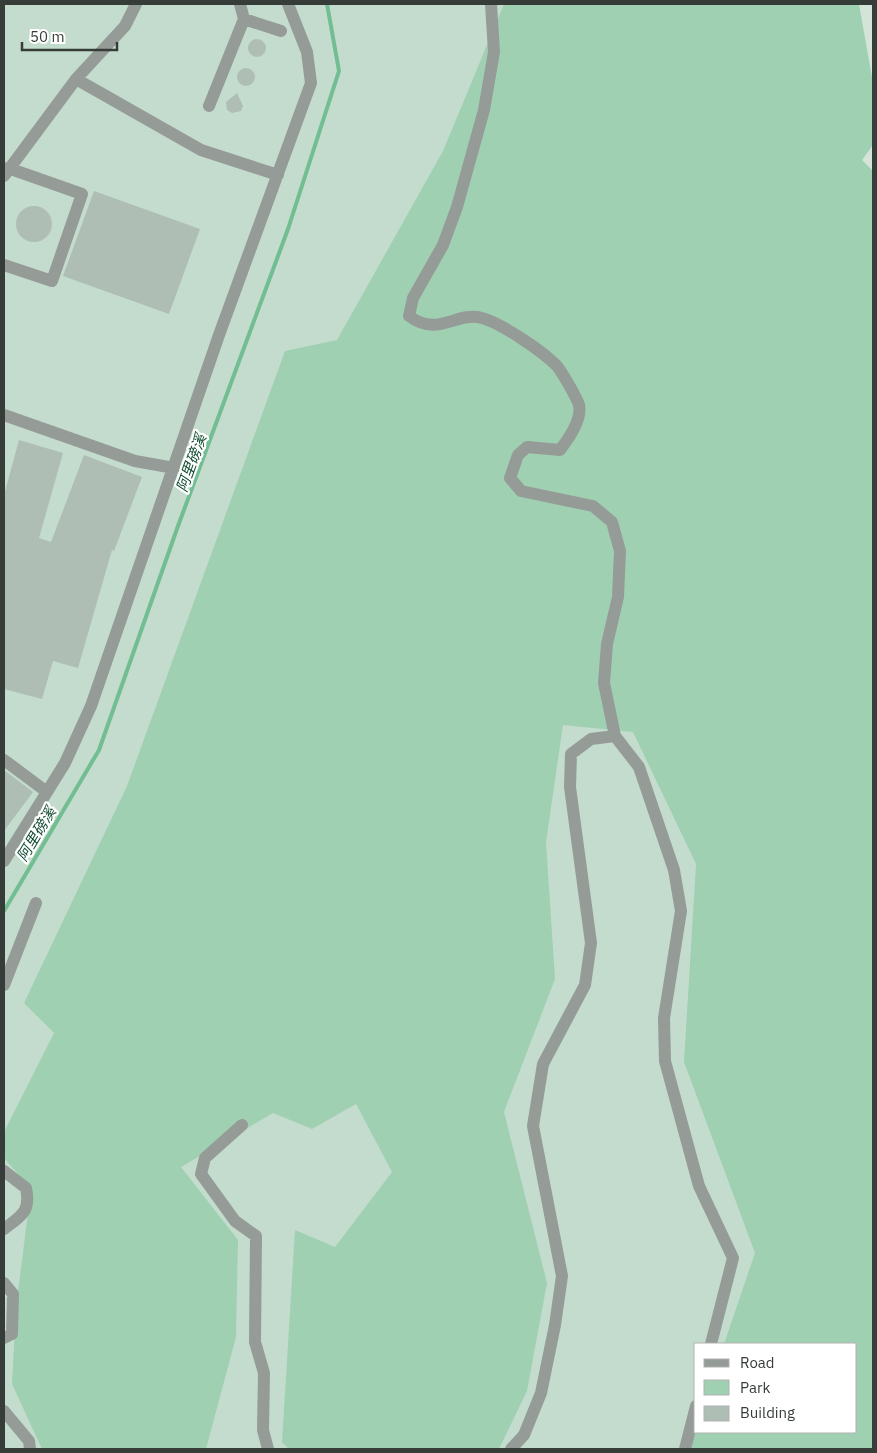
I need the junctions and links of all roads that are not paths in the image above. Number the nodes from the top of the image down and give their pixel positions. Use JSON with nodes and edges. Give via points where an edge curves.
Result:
{"nodes":[{"id":1,"x":136,"y":4,"type":"edge"},
{"id":2,"x":240,"y":4,"type":"edge"},
{"id":3,"x":288,"y":4,"type":"edge"},
{"id":4,"x":491,"y":4,"type":"edge"},
{"id":5,"x":244,"y":19,"type":"junction"},
{"id":6,"x":282,"y":31,"type":"dead end"},
{"id":7,"x":76,"y":79,"type":"junction"},
{"id":8,"x":209,"y":106,"type":"dead end"},
{"id":9,"x":6,"y":172,"type":"edge"},
{"id":10,"x":278,"y":175,"type":"junction"},
{"id":11,"x":4,"y":265,"type":"edge"},
{"id":12,"x":4,"y":415,"type":"edge"},
{"id":13,"x":174,"y":468,"type":"junction"},
{"id":14,"x":615,"y":736,"type":"junction"},
{"id":15,"x":4,"y":760,"type":"edge"},
{"id":16,"x":47,"y":792,"type":"junction"},
{"id":17,"x":4,"y":861,"type":"edge"},
{"id":18,"x":36,"y":903,"type":"dead end"},
{"id":19,"x":4,"y":985,"type":"edge"},
{"id":20,"x":242,"y":1125,"type":"dead end"},
{"id":21,"x":4,"y":1171,"type":"edge"},
{"id":22,"x":4,"y":1229,"type":"edge"},
{"id":23,"x":4,"y":1284,"type":"edge"},
{"id":24,"x":4,"y":1338,"type":"edge"},
{"id":25,"x":712,"y":1343,"type":"edge"},
{"id":26,"x":4,"y":1410,"type":"edge"},
{"id":27,"x":694,"y":1413,"type":"edge"},
{"id":28,"x":30,"y":1449,"type":"edge"},
{"id":29,"x":268,"y":1449,"type":"edge"},
{"id":30,"x":511,"y":1449,"type":"edge"},
{"id":31,"x":684,"y":1449,"type":"edge"}],
"edges":[{"from":1,"to":7,"type":"lane","via":[[125,26]]},
{"from":2,"to":5,"type":"lane"},
{"from":3,"to":10,"type":"lane","via":[[307,52],[312,83]]},
{"from":4,"to":14,"type":"lane","via":[[494,52],[484,110],[454,215],[443,245],[413,298],[409,316],[418,323],[438,326],[481,318],[521,338],[557,366],[579,406],[574,432],[560,450],[526,447],[518,455],[510,478],[522,491],[593,506],[612,522],[620,551],[620,569],[604,683]]},
{"from":5,"to":6,"type":"lane"},
{"from":5,"to":8,"type":"lane"},
{"from":7,"to":9,"type":"lane"},
{"from":7,"to":10,"type":"lane","via":[[201,150]]},
{"from":9,"to":11,"type":"lane","via":[[82,194],[52,281]]},
{"from":10,"to":13,"type":"lane"},
{"from":12,"to":13,"type":"lane","via":[[135,461]]},
{"from":13,"to":16,"type":"lane","via":[[92,706],[65,763]]},
{"from":14,"to":25,"type":"lane","via":[[639,767],[674,870],[681,911],[664,1018],[664,1061],[699,1186],[734,1258]]},
{"from":14,"to":30,"type":"lane","via":[[590,739],[572,754],[570,787],[591,943],[585,985],[543,1064],[533,1126],[562,1276],[541,1393],[524,1435]]},
{"from":15,"to":16,"type":"lane"},
{"from":16,"to":17,"type":"lane"},
{"from":18,"to":19,"type":"lane"},
{"from":20,"to":29,"type":"lane","via":[[205,1158],[201,1174],[235,1221],[256,1236],[255,1342],[264,1373],[263,1430]]},
{"from":21,"to":22,"type":"lane","via":[[26,1188],[29,1199],[24,1214]]},
{"from":23,"to":24,"type":"lane","via":[[13,1294],[12,1334]]},
{"from":26,"to":28,"type":"lane","via":[[29,1441]]},
{"from":27,"to":31,"type":"lane"}]}
